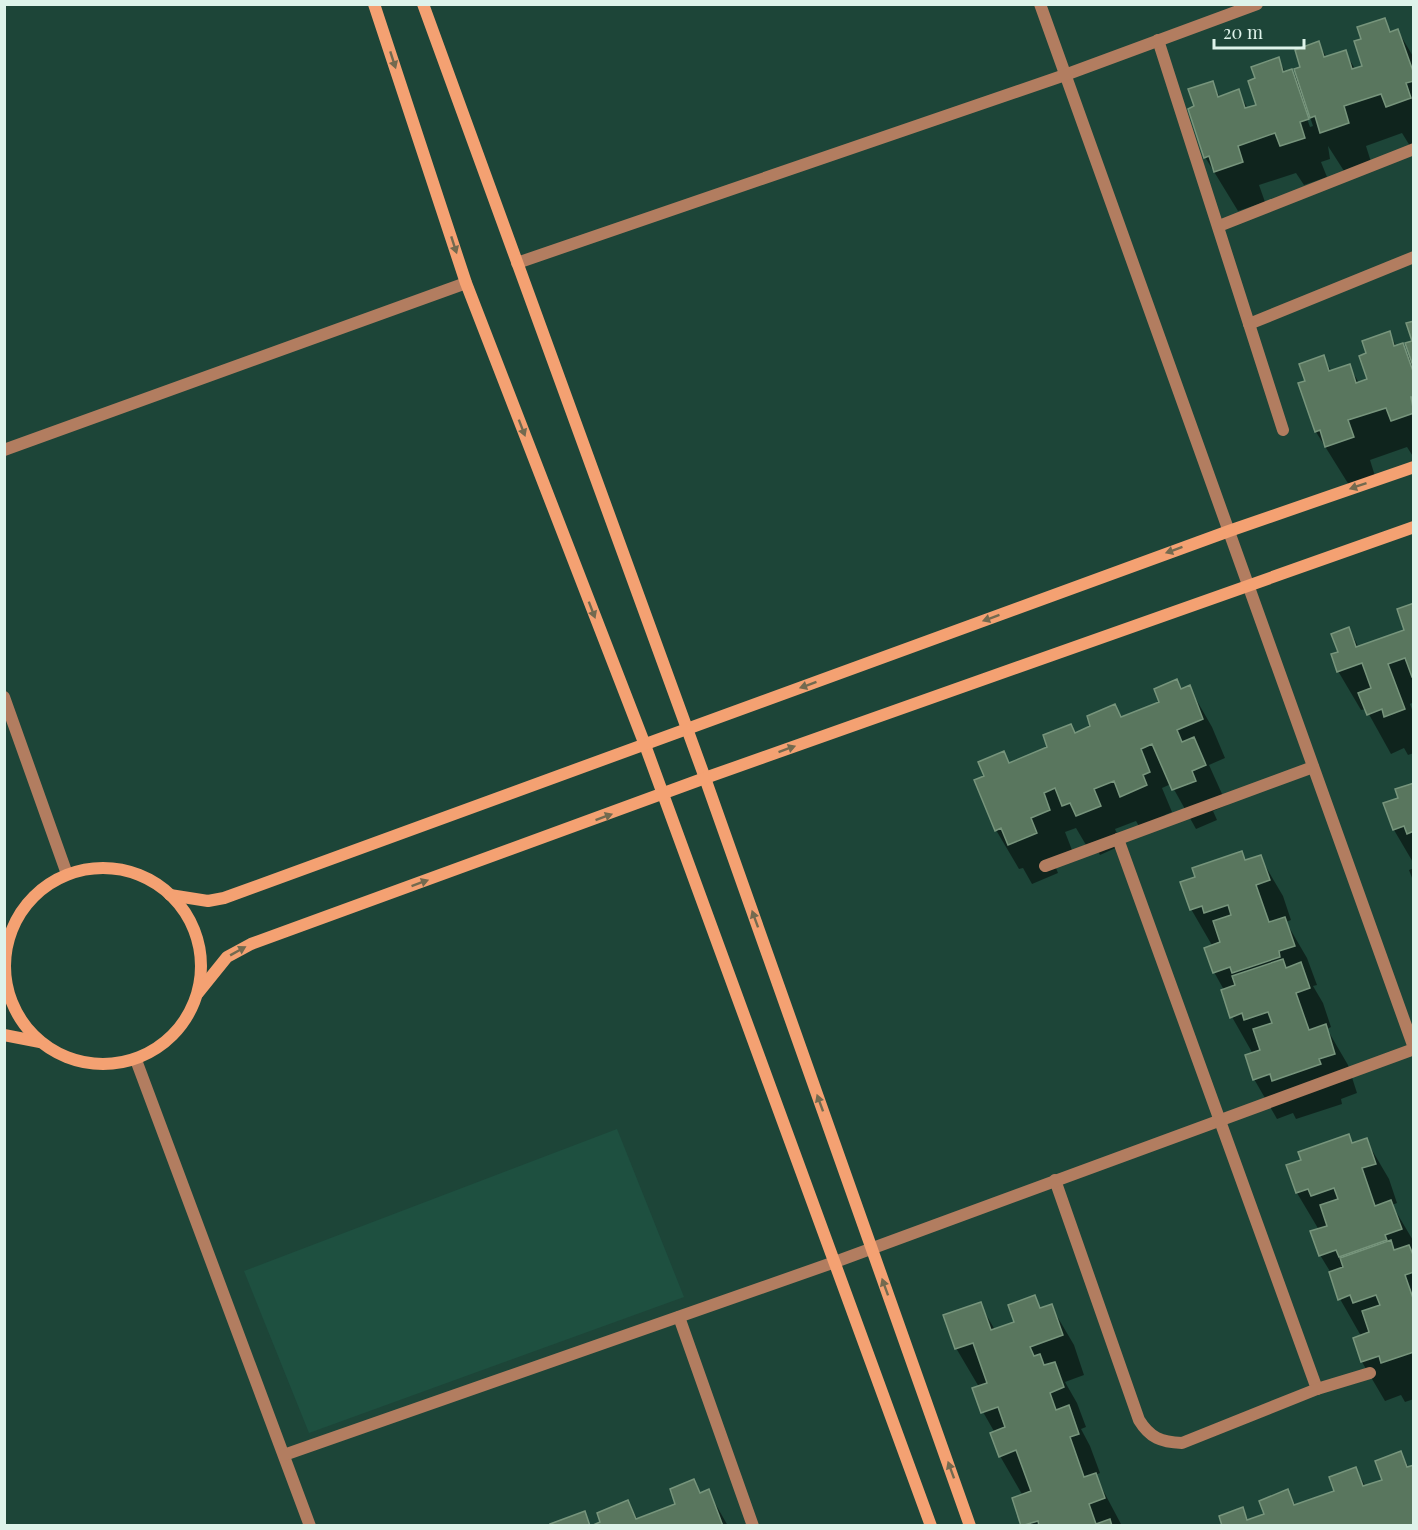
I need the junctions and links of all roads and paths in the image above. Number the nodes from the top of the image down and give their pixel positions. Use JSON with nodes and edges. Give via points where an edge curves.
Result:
{"nodes":[{"id":1,"x":374,"y":4,"type":"edge"},
{"id":2,"x":423,"y":4,"type":"edge"},
{"id":3,"x":1040,"y":4,"type":"edge"},
{"id":4,"x":1257,"y":4,"type":"edge"},
{"id":5,"x":1158,"y":40,"type":"junction"},
{"id":6,"x":1065,"y":75,"type":"junction"},
{"id":7,"x":1413,"y":149,"type":"edge"},
{"id":8,"x":1219,"y":226,"type":"junction"},
{"id":9,"x":1413,"y":257,"type":"edge"},
{"id":10,"x":517,"y":263,"type":"junction"},
{"id":11,"x":466,"y":283,"type":"junction"},
{"id":12,"x":1249,"y":324,"type":"junction"},
{"id":13,"x":1283,"y":430,"type":"dead end"},
{"id":14,"x":4,"y":450,"type":"edge"},
{"id":15,"x":1413,"y":466,"type":"edge"},
{"id":16,"x":1413,"y":527,"type":"edge"},
{"id":17,"x":1228,"y":531,"type":"junction"},
{"id":18,"x":1248,"y":586,"type":"junction"},
{"id":19,"x":4,"y":697,"type":"edge"},
{"id":20,"x":687,"y":729,"type":"junction"},
{"id":21,"x":645,"y":746,"type":"junction"},
{"id":22,"x":1313,"y":767,"type":"junction"},
{"id":23,"x":705,"y":778,"type":"junction"},
{"id":24,"x":663,"y":796,"type":"junction"},
{"id":25,"x":1118,"y":839,"type":"junction"},
{"id":26,"x":1045,"y":866,"type":"dead end"},
{"id":27,"x":67,"y":874,"type":"junction"},
{"id":28,"x":170,"y":895,"type":"junction"},
{"id":29,"x":5,"y":951,"type":"edge"},
{"id":30,"x":198,"y":993,"type":"junction"},
{"id":31,"x":4,"y":1035,"type":"edge"},
{"id":32,"x":40,"y":1042,"type":"junction"},
{"id":33,"x":1413,"y":1048,"type":"edge"},
{"id":34,"x":136,"y":1060,"type":"junction"},
{"id":35,"x":1220,"y":1120,"type":"junction"},
{"id":36,"x":1055,"y":1180,"type":"junction"},
{"id":37,"x":871,"y":1247,"type":"junction"},
{"id":38,"x":835,"y":1262,"type":"junction"},
{"id":39,"x":679,"y":1317,"type":"junction"},
{"id":40,"x":1370,"y":1373,"type":"dead end"},
{"id":41,"x":1317,"y":1389,"type":"junction"},
{"id":42,"x":284,"y":1455,"type":"junction"},
{"id":43,"x":310,"y":1526,"type":"edge"},
{"id":44,"x":753,"y":1526,"type":"edge"},
{"id":45,"x":931,"y":1526,"type":"edge"},
{"id":46,"x":970,"y":1526,"type":"edge"}],
"edges":[{"from":1,"to":11,"type":"street","one_way":true},
{"from":2,"to":10,"type":"street"},
{"from":3,"to":6,"type":"street"},
{"from":4,"to":5,"type":"street"},
{"from":5,"to":6,"type":"street"},
{"from":5,"to":8,"type":"street"},
{"from":6,"to":10,"type":"street"},
{"from":6,"to":17,"type":"street"},
{"from":7,"to":8,"type":"street"},
{"from":8,"to":12,"type":"street"},
{"from":9,"to":12,"type":"street"},
{"from":10,"to":20,"type":"street"},
{"from":11,"to":14,"type":"street"},
{"from":11,"to":21,"type":"street","one_way":true},
{"from":12,"to":13,"type":"street"},
{"from":15,"to":17,"type":"street","one_way":true},
{"from":16,"to":18,"type":"street"},
{"from":17,"to":18,"type":"street"},
{"from":17,"to":20,"type":"street","one_way":true},
{"from":18,"to":22,"type":"street"},
{"from":23,"to":18,"type":"street","one_way":true},
{"from":19,"to":27,"type":"street"},
{"from":20,"to":21,"type":"street"},
{"from":20,"to":23,"type":"street"},
{"from":21,"to":24,"type":"street"},
{"from":21,"to":28,"type":"street","via":[[224,898],[208,901]]},
{"from":22,"to":25,"type":"street"},
{"from":22,"to":33,"type":"street"},
{"from":23,"to":24,"type":"street"},
{"from":37,"to":23,"type":"street","one_way":true},
{"from":30,"to":24,"type":"street","one_way":true,"via":[[227,957],[251,944]]},
{"from":24,"to":38,"type":"street"},
{"from":25,"to":26,"type":"street"},
{"from":25,"to":35,"type":"street"},
{"from":27,"to":28,"type":"street","via":[[98,867],[129,870],[157,883]]},
{"from":27,"to":29,"type":"street","via":[[38,891],[17,918]]},
{"from":28,"to":30,"type":"street","via":[[196,931],[202,962]]},
{"from":29,"to":32,"type":"street","via":[[6,984],[18,1017]]},
{"from":30,"to":34,"type":"street","via":[[185,1022],[163,1045]]},
{"from":31,"to":32,"type":"street"},
{"from":32,"to":34,"type":"street","via":[[69,1059],[103,1065]]},
{"from":33,"to":35,"type":"street"},
{"from":34,"to":42,"type":"street"},
{"from":35,"to":36,"type":"street"},
{"from":35,"to":41,"type":"street"},
{"from":36,"to":37,"type":"street"},
{"from":36,"to":41,"type":"street","via":[[1139,1420],[1147,1433],[1163,1442],[1182,1443]]},
{"from":37,"to":38,"type":"street"},
{"from":46,"to":37,"type":"street","one_way":true},
{"from":38,"to":39,"type":"street"},
{"from":38,"to":45,"type":"street"},
{"from":39,"to":42,"type":"street"},
{"from":39,"to":44,"type":"street"},
{"from":40,"to":41,"type":"street"},
{"from":42,"to":43,"type":"street"}]}
